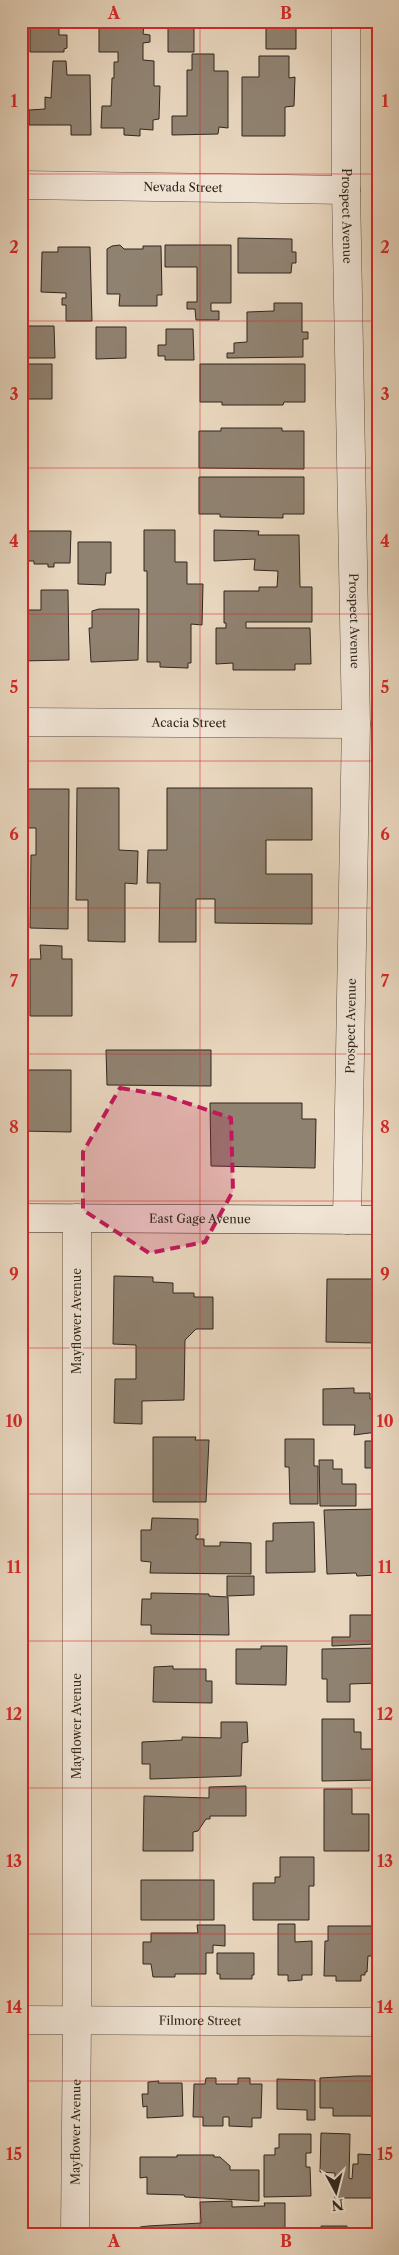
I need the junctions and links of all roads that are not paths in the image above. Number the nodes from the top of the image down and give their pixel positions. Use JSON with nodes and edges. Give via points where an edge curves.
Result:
{"nodes":[{"id":1,"x":346,"y":21,"type":"edge"},
{"id":2,"x":21,"y":185,"type":"edge"},
{"id":3,"x":346,"y":190,"type":"junction"},
{"id":4,"x":21,"y":722,"type":"edge"},
{"id":5,"x":356,"y":724,"type":"junction"},
{"id":6,"x":21,"y":1218,"type":"edge"},
{"id":7,"x":77,"y":1218,"type":"junction"},
{"id":8,"x":347,"y":1220,"type":"junction"},
{"id":9,"x":378,"y":1220,"type":"edge"},
{"id":10,"x":21,"y":2020,"type":"edge"},
{"id":11,"x":77,"y":2021,"type":"junction"},
{"id":12,"x":378,"y":2022,"type":"edge"},
{"id":13,"x":75,"y":2234,"type":"edge"}],
"edges":[{"from":1,"to":3,"type":"street","name":"Prospect Avenue"},
{"from":2,"to":3,"type":"street","name":"Nevada Street"},
{"from":3,"to":5,"type":"street","name":"Prospect Avenue"},
{"from":4,"to":5,"type":"street","name":"Acacia Street"},
{"from":5,"to":8,"type":"street","name":"Prospect Avenue"},
{"from":6,"to":7,"type":"street","name":"East Gage Avenue"},
{"from":7,"to":8,"type":"street","name":"East Gage Avenue"},
{"from":7,"to":11,"type":"street","name":"Mayflower Avenue"},
{"from":8,"to":9,"type":"street","name":"East Gage Avenue"},
{"from":10,"to":11,"type":"street","name":"Filmore Street"},
{"from":11,"to":12,"type":"street","name":"Filmore Street"},
{"from":11,"to":13,"type":"street","name":"Mayflower Avenue"}]}
